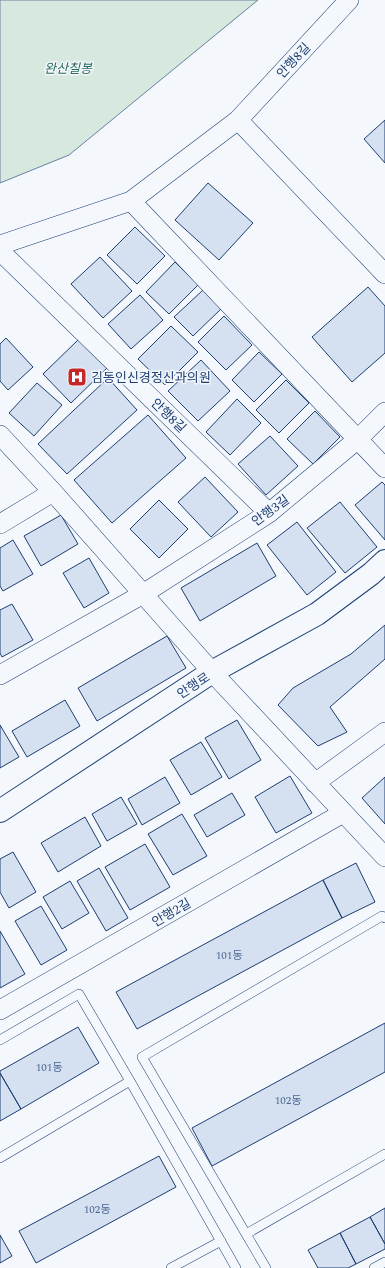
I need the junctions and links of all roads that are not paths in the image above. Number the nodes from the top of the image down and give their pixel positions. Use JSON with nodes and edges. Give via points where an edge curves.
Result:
{"nodes":[{"id":1,"x":349,"y":0,"type":"edge"},
{"id":2,"x":238,"y":120,"type":"junction"},
{"id":3,"x":130,"y":201,"type":"junction"},
{"id":4,"x":0,"y":245,"type":"edge"},
{"id":5,"x":0,"y":251,"type":"edge"},
{"id":6,"x":385,"y":274,"type":"edge"},
{"id":7,"x":385,"y":412,"type":"edge"},
{"id":8,"x":0,"y":435,"type":"edge"},
{"id":9,"x":358,"y":439,"type":"junction"},
{"id":10,"x":385,"y":468,"type":"edge"},
{"id":11,"x":53,"y":492,"type":"junction"},
{"id":12,"x":269,"y":513,"type":"junction"},
{"id":13,"x":0,"y":524,"type":"edge"},
{"id":14,"x":385,"y":561,"type":"edge"},
{"id":15,"x":143,"y":594,"type":"junction"},
{"id":16,"x":212,"y":672,"type":"junction"},
{"id":17,"x":0,"y":675,"type":"edge"},
{"id":18,"x":385,"y":732,"type":"edge"},
{"id":19,"x":315,"y":783,"type":"junction"},
{"id":20,"x":0,"y":811,"type":"edge"},
{"id":21,"x":343,"y":813,"type":"junction"},
{"id":22,"x":385,"y":857,"type":"edge"},
{"id":23,"x":385,"y":918,"type":"edge"},
{"id":24,"x":0,"y":1010,"type":"edge"},
{"id":25,"x":0,"y":1040,"type":"edge"},
{"id":26,"x":130,"y":1081,"type":"junction"},
{"id":27,"x":385,"y":1154,"type":"edge"},
{"id":28,"x":0,"y":1158,"type":"edge"},
{"id":29,"x":246,"y":1234,"type":"junction"},
{"id":30,"x":221,"y":1241,"type":"junction"},
{"id":31,"x":385,"y":1262,"type":"edge"},
{"id":32,"x":170,"y":1268,"type":"edge"},
{"id":33,"x":236,"y":1268,"type":"edge"},
{"id":34,"x":266,"y":1268,"type":"edge"},
{"id":35,"x":374,"y":1268,"type":"edge"}],
"edges":[{"from":1,"to":2,"type":"street","name":"안행8길"},
{"from":2,"to":3,"type":"street","name":"안행8길"},
{"from":2,"to":6,"type":"street"},
{"from":3,"to":4,"type":"street","name":"안행8길"},
{"from":3,"to":9,"type":"street"},
{"from":5,"to":12,"type":"street","name":"안행8길"},
{"from":7,"to":9,"type":"street","name":"안행3길"},
{"from":8,"to":11,"type":"street"},
{"from":9,"to":10,"type":"street"},
{"from":9,"to":12,"type":"street","name":"안행3길"},
{"from":11,"to":13,"type":"street"},
{"from":11,"to":15,"type":"street"},
{"from":12,"to":15,"type":"street","name":"안행3길"},
{"from":14,"to":16,"type":"street","name":"안행로","via":[[317,614]]},
{"from":15,"to":16,"type":"street"},
{"from":15,"to":17,"type":"street","name":"안행3길"},
{"from":16,"to":19,"type":"street"},
{"from":16,"to":20,"type":"street","name":"안행로"},
{"from":18,"to":19,"type":"street"},
{"from":19,"to":21,"type":"street"},
{"from":21,"to":22,"type":"street"},
{"from":21,"to":24,"type":"street","name":"안행2길"},
{"from":23,"to":29,"type":"lane","via":[[382,916],[142,1057]]},
{"from":25,"to":26,"type":"lane","via":[[79,994]]},
{"from":26,"to":28,"type":"lane"},
{"from":26,"to":30,"type":"lane"},
{"from":27,"to":29,"type":"lane"},
{"from":29,"to":34,"type":"lane"},
{"from":30,"to":32,"type":"lane"},
{"from":30,"to":33,"type":"lane"},
{"from":31,"to":35,"type":"lane"}]}
